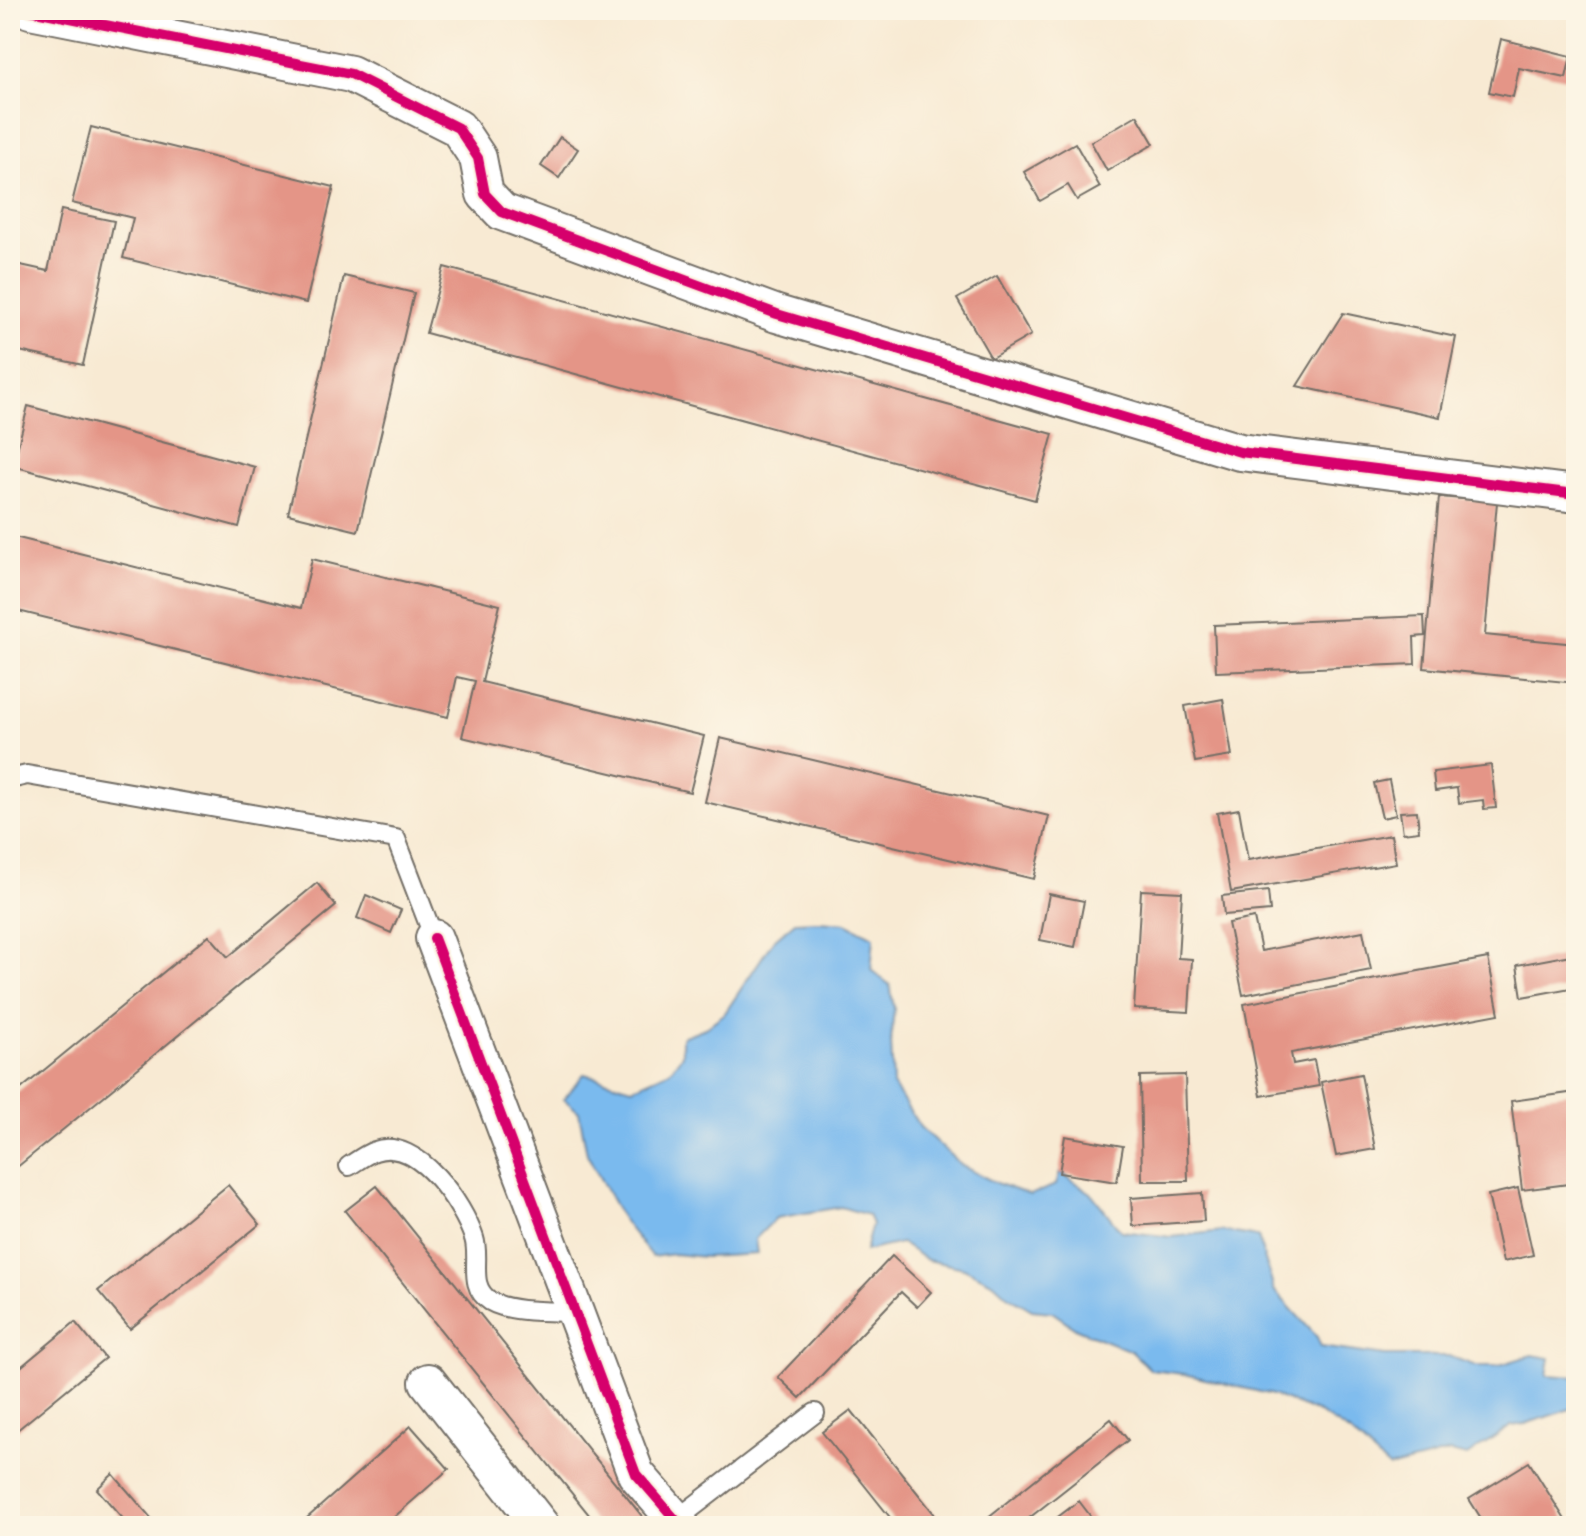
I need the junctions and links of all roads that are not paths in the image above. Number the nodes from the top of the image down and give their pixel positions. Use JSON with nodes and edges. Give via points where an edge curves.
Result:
{"nodes":[{"id":1,"x":30,"y":10,"type":"edge"},
{"id":2,"x":1576,"y":494,"type":"edge"},
{"id":3,"x":10,"y":779,"type":"edge"},
{"id":4,"x":434,"y":938,"type":"joint"},
{"id":5,"x":349,"y":1166,"type":"dead end"},
{"id":6,"x":576,"y":1312,"type":"junction"},
{"id":7,"x":428,"y":1382,"type":"dead end"},
{"id":8,"x":815,"y":1413,"type":"dead end"},
{"id":9,"x":678,"y":1523,"type":"edge"},
{"id":10,"x":541,"y":1526,"type":"edge"}],
"edges":[{"from":1,"to":2,"type":"street","via":[[351,74],[458,128],[478,158],[485,194],[502,212],[777,314],[1240,452]]},
{"from":3,"to":4,"type":"lane","via":[[27,775],[396,839]]},
{"from":4,"to":6,"type":"street"},
{"from":5,"to":6,"type":"lane","via":[[377,1150],[401,1152],[424,1163],[462,1211],[476,1241],[476,1281],[489,1300],[519,1309]]},
{"from":6,"to":9,"type":"street","via":[[636,1474]]},
{"from":7,"to":10,"type":"street"},
{"from":8,"to":9,"type":"lane"}]}
